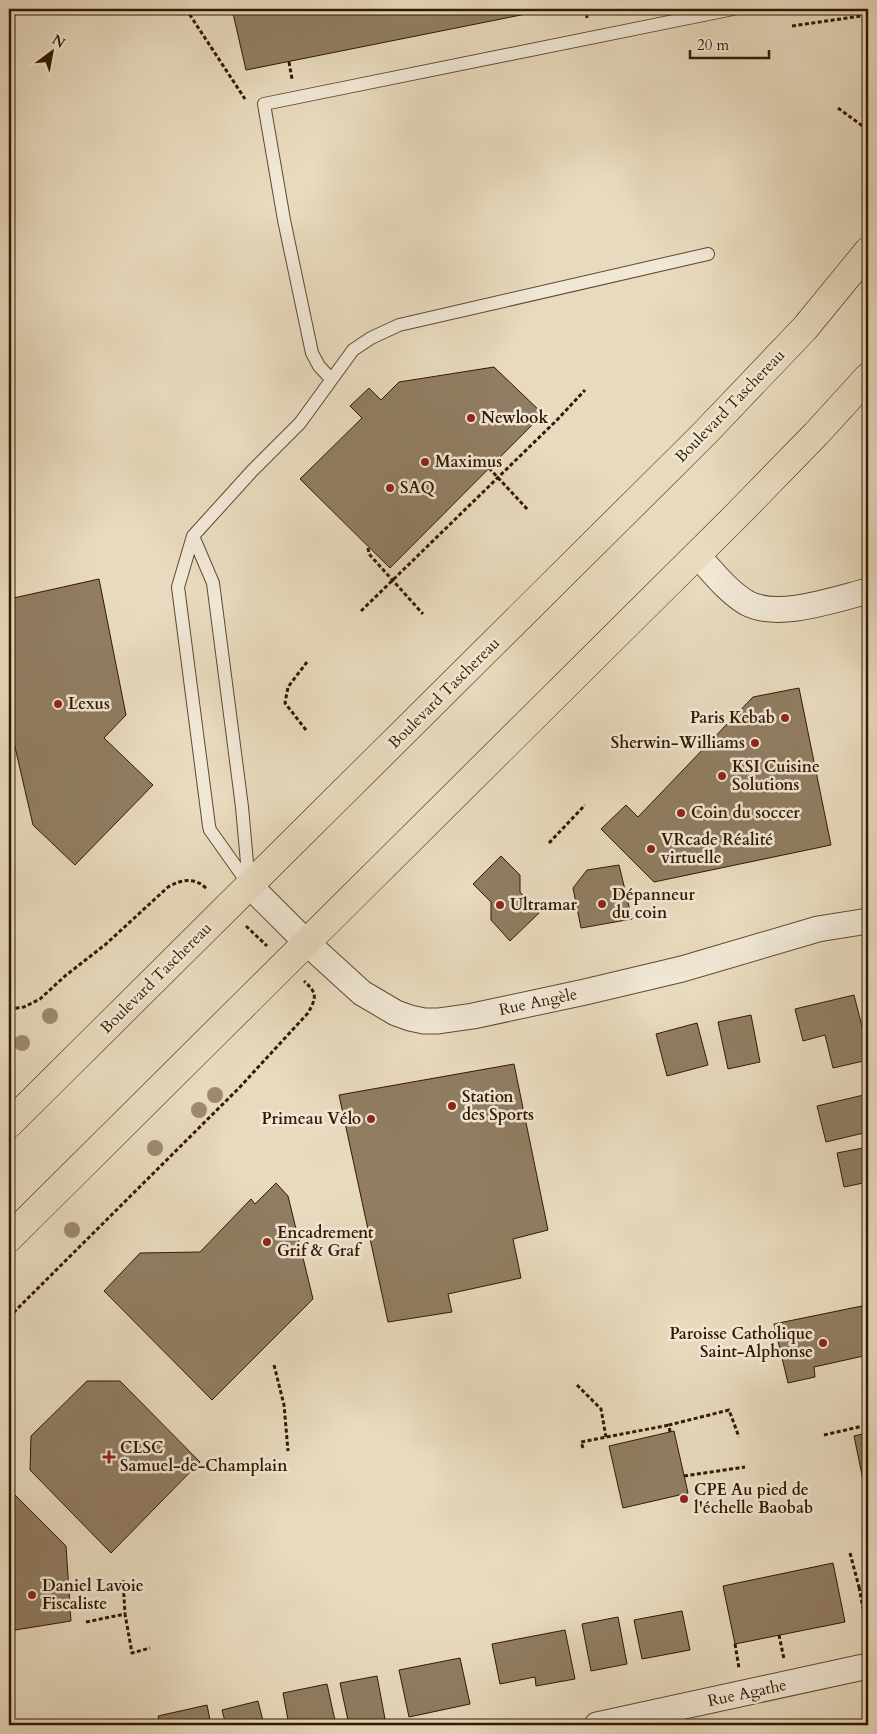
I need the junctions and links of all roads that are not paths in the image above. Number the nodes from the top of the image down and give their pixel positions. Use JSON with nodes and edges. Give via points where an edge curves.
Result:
{"nodes":[{"id":1,"x":734,"y":9,"type":"edge"},
{"id":2,"x":868,"y":251,"type":"edge"},
{"id":3,"x":708,"y":254,"type":"dead end"},
{"id":4,"x":868,"y":377,"type":"edge"},
{"id":5,"x":332,"y":379,"type":"junction"},
{"id":6,"x":193,"y":536,"type":"junction"},
{"id":7,"x":697,"y":555,"type":"junction"},
{"id":8,"x":868,"y":591,"type":"edge"},
{"id":9,"x":249,"y":885,"type":"junction"},
{"id":10,"x":868,"y":921,"type":"edge"},
{"id":11,"x":306,"y":942,"type":"junction"},
{"id":12,"x":9,"y":1124,"type":"edge"},
{"id":13,"x":9,"y":1238,"type":"edge"},
{"id":14,"x":868,"y":1666,"type":"edge"},
{"id":15,"x":597,"y":1725,"type":"edge"}],
"edges":[{"from":1,"to":5,"type":"lane","via":[[264,104],[312,353]]},
{"from":2,"to":9,"type":"main road","name":"Boulevard Taschereau","via":[[805,328],[703,435]]},
{"from":3,"to":5,"type":"lane","via":[[399,325],[353,350]]},
{"from":4,"to":7,"type":"main road"},
{"from":5,"to":6,"type":"lane","via":[[300,423]]},
{"from":6,"to":9,"type":"lane","via":[[213,584]]},
{"from":6,"to":9,"type":"lane","via":[[178,587],[209,826]]},
{"from":7,"to":8,"type":"street","via":[[736,594],[763,608],[796,608]]},
{"from":7,"to":11,"type":"main road"},
{"from":9,"to":11,"type":"street","name":"Rue Angèle"},
{"from":9,"to":12,"type":"main road","name":"Boulevard Taschereau"},
{"from":10,"to":11,"type":"street","name":"Rue Angèle","via":[[818,929],[682,969],[585,992],[438,1021],[410,1018],[388,1009],[353,986]]},
{"from":11,"to":13,"type":"main road"},
{"from":14,"to":15,"type":"street","name":"Rue Agathe"}]}
